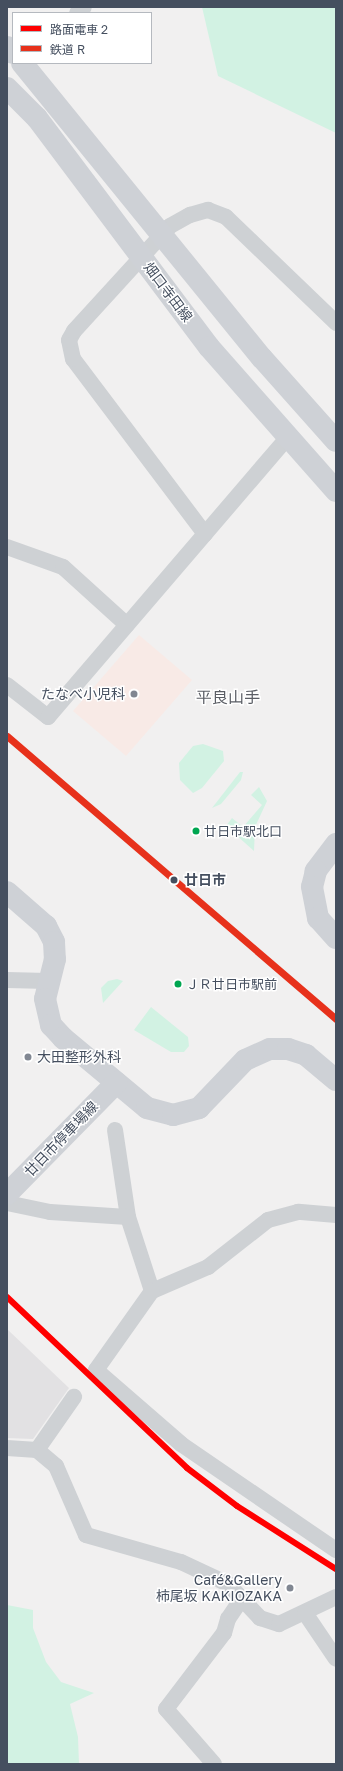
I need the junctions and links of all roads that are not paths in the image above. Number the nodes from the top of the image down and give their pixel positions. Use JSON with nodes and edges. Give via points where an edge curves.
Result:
{"nodes":[{"id":1,"x":23,"y":64,"type":"edge"},
{"id":2,"x":7,"y":88,"type":"edge"},
{"id":3,"x":162,"y":234,"type":"junction"},
{"id":4,"x":141,"y":257,"type":"junction"},
{"id":5,"x":336,"y":323,"type":"edge"},
{"id":6,"x":287,"y":438,"type":"junction"},
{"id":7,"x":336,"y":441,"type":"edge"},
{"id":8,"x":336,"y":491,"type":"edge"},
{"id":9,"x":205,"y":534,"type":"junction"},
{"id":10,"x":7,"y":547,"type":"edge"},
{"id":11,"x":127,"y":625,"type":"junction"},
{"id":12,"x":7,"y":685,"type":"edge"},
{"id":13,"x":336,"y":844,"type":"edge"},
{"id":14,"x":7,"y":892,"type":"edge"},
{"id":15,"x":336,"y":938,"type":"edge"},
{"id":16,"x":7,"y":980,"type":"edge"},
{"id":17,"x":48,"y":981,"type":"junction"},
{"id":18,"x":336,"y":1080,"type":"edge"},
{"id":19,"x":116,"y":1083,"type":"junction"},
{"id":20,"x":115,"y":1130,"type":"dead end"},
{"id":21,"x":7,"y":1194,"type":"edge"},
{"id":22,"x":7,"y":1204,"type":"edge"},
{"id":23,"x":336,"y":1215,"type":"edge"},
{"id":24,"x":128,"y":1217,"type":"junction"},
{"id":25,"x":152,"y":1291,"type":"junction"},
{"id":26,"x":74,"y":1397,"type":"dead end"},
{"id":27,"x":7,"y":1448,"type":"edge"},
{"id":28,"x":37,"y":1450,"type":"junction"},
{"id":29,"x":336,"y":1550,"type":"edge"},
{"id":30,"x":336,"y":1597,"type":"edge"},
{"id":31,"x":242,"y":1598,"type":"junction"},
{"id":32,"x":305,"y":1613,"type":"junction"},
{"id":33,"x":336,"y":1659,"type":"edge"},
{"id":34,"x":214,"y":1764,"type":"edge"}],
"edges":[{"from":1,"to":3,"type":"street"},
{"from":2,"to":4,"type":"street","name":"畑口寺田線","via":[[37,118]]},
{"from":3,"to":4,"type":"street"},
{"from":3,"to":5,"type":"street","via":[[190,215],[208,210],[218,212]]},
{"from":3,"to":7,"type":"street","via":[[262,358]]},
{"from":4,"to":6,"type":"street","name":"畑口寺田線","via":[[209,347]]},
{"from":4,"to":9,"type":"street","via":[[74,331],[69,350]]},
{"from":6,"to":8,"type":"street","name":"畑口寺田線"},
{"from":6,"to":9,"type":"street"},
{"from":9,"to":11,"type":"street"},
{"from":10,"to":11,"type":"street","via":[[63,567]]},
{"from":11,"to":12,"type":"street","via":[[48,717]]},
{"from":13,"to":15,"type":"street","via":[[316,871],[312,887],[318,918]]},
{"from":14,"to":17,"type":"street","via":[[51,933],[55,956]]},
{"from":16,"to":17,"type":"street"},
{"from":17,"to":19,"type":"street","via":[[45,999],[51,1025]]},
{"from":18,"to":19,"type":"street","via":[[306,1055],[288,1049],[270,1049],[244,1060],[206,1103],[190,1112],[173,1115],[147,1108]]},
{"from":19,"to":21,"type":"street","name":"廿日市停車場線"},
{"from":20,"to":24,"type":"street"},
{"from":22,"to":24,"type":"street","via":[[50,1212]]},
{"from":23,"to":25,"type":"street","via":[[298,1212],[268,1220],[208,1267]]},
{"from":24,"to":25,"type":"street"},
{"from":25,"to":29,"type":"street","via":[[96,1370],[181,1444]]},
{"from":26,"to":28,"type":"street"},
{"from":27,"to":28,"type":"street"},
{"from":28,"to":31,"type":"street","via":[[56,1466],[86,1535],[181,1562],[228,1584]]},
{"from":30,"to":32,"type":"street"},
{"from":31,"to":32,"type":"street","via":[[260,1618],[279,1624]]},
{"from":31,"to":34,"type":"street","via":[[228,1619],[224,1632],[166,1709]]},
{"from":32,"to":33,"type":"street"}]}
